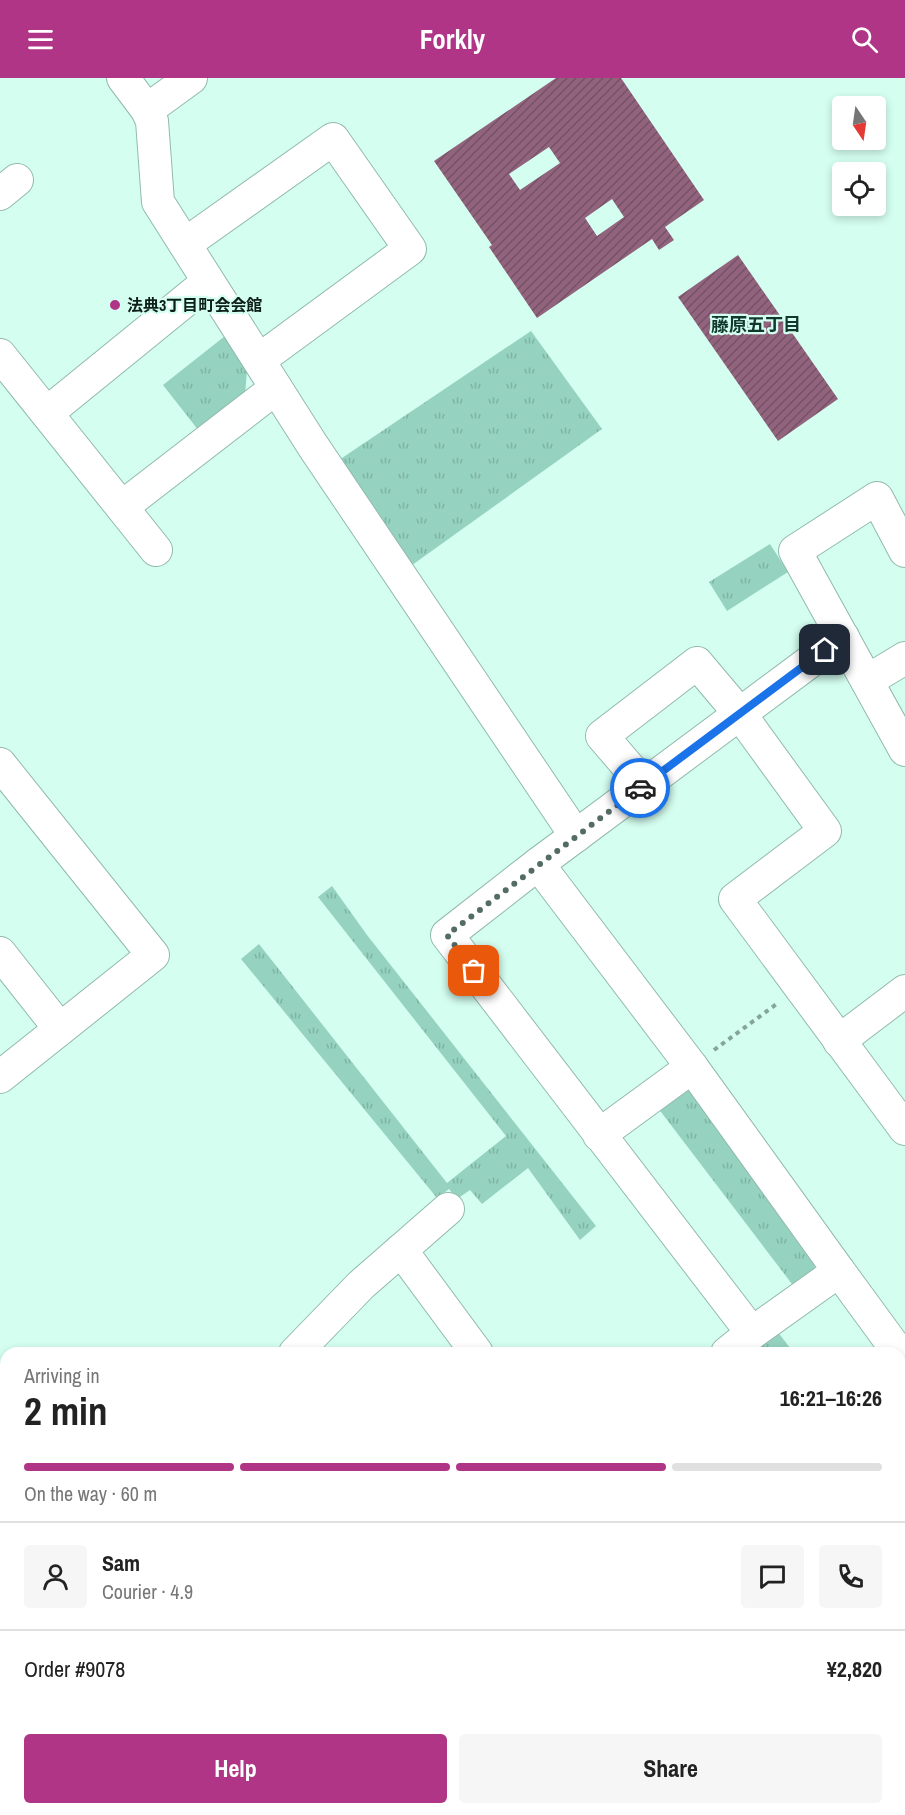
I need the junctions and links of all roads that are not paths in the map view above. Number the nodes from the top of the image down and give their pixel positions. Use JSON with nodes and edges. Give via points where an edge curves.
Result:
{"nodes":[{"id":1,"x":123,"y":78,"type":"edge"},
{"id":2,"x":192,"y":78,"type":"edge"},
{"id":3,"x":147,"y":110,"type":"junction"},
{"id":4,"x":185,"y":244,"type":"junction"},
{"id":5,"x":208,"y":282,"type":"junction"},
{"id":6,"x":0,"y":355,"type":"edge"},
{"id":7,"x":258,"y":360,"type":"junction"},
{"id":8,"x":276,"y":388,"type":"junction"},
{"id":9,"x":47,"y":413,"type":"junction"},
{"id":10,"x":122,"y":507,"type":"junction"},
{"id":11,"x":156,"y":550,"type":"dead end"},
{"id":12,"x":905,"y":551,"type":"edge"},
{"id":13,"x":843,"y":637,"type":"junction"},
{"id":14,"x":905,"y":658,"type":"edge"},
{"id":15,"x":867,"y":681,"type":"junction"},
{"id":16,"x":740,"y":714,"type":"junction"},
{"id":17,"x":905,"y":750,"type":"edge"},
{"id":18,"x":0,"y":764,"type":"edge"},
{"id":19,"x":644,"y":785,"type":"junction"},
{"id":20,"x":576,"y":836,"type":"junction"},
{"id":21,"x":538,"y":864,"type":"junction"},
{"id":22,"x":0,"y":953,"type":"edge"},
{"id":23,"x":905,"y":991,"type":"edge"},
{"id":24,"x":60,"y":1029,"type":"junction"},
{"id":25,"x":839,"y":1041,"type":"junction"},
{"id":26,"x":692,"y":1067,"type":"junction"},
{"id":27,"x":0,"y":1077,"type":"edge"},
{"id":28,"x":905,"y":1129,"type":"edge"},
{"id":29,"x":599,"y":1135,"type":"junction"},
{"id":30,"x":448,"y":1209,"type":"dead end"},
{"id":31,"x":401,"y":1250,"type":"junction"},
{"id":32,"x":839,"y":1271,"type":"junction"},
{"id":33,"x":752,"y":1334,"type":"junction"},
{"id":34,"x":301,"y":1347,"type":"edge"},
{"id":35,"x":473,"y":1347,"type":"edge"},
{"id":36,"x":735,"y":1347,"type":"edge"},
{"id":37,"x":894,"y":1347,"type":"edge"}],
"edges":[{"from":1,"to":3,"type":"street"},
{"from":2,"to":3,"type":"street"},
{"from":3,"to":4,"type":"street","via":[[152,121],[158,202]]},
{"from":4,"to":5,"type":"street"},
{"from":4,"to":7,"type":"street","via":[[333,139],[410,249]]},
{"from":5,"to":7,"type":"street"},
{"from":5,"to":9,"type":"street"},
{"from":6,"to":9,"type":"street"},
{"from":7,"to":8,"type":"street"},
{"from":8,"to":10,"type":"street"},
{"from":8,"to":20,"type":"street"},
{"from":9,"to":10,"type":"street"},
{"from":10,"to":11,"type":"street"},
{"from":12,"to":13,"type":"street","via":[[877,498],[795,551]]},
{"from":13,"to":15,"type":"street"},
{"from":13,"to":16,"type":"street"},
{"from":14,"to":15,"type":"street"},
{"from":15,"to":17,"type":"street"},
{"from":16,"to":19,"type":"street"},
{"from":16,"to":19,"type":"street","via":[[697,663],[691,667],[602,736]]},
{"from":16,"to":25,"type":"street","via":[[825,831],[735,899]]},
{"from":18,"to":24,"type":"street","via":[[153,955]]},
{"from":19,"to":20,"type":"street"},
{"from":20,"to":21,"type":"street"},
{"from":21,"to":26,"type":"street"},
{"from":21,"to":29,"type":"street","via":[[447,935]]},
{"from":22,"to":24,"type":"street"},
{"from":23,"to":25,"type":"street"},
{"from":24,"to":27,"type":"street"},
{"from":25,"to":28,"type":"street"},
{"from":26,"to":29,"type":"street"},
{"from":26,"to":32,"type":"street"},
{"from":29,"to":33,"type":"street"},
{"from":30,"to":31,"type":"street"},
{"from":31,"to":34,"type":"street"},
{"from":31,"to":35,"type":"street"},
{"from":32,"to":33,"type":"street"},
{"from":32,"to":37,"type":"street"},
{"from":33,"to":36,"type":"street"}]}
